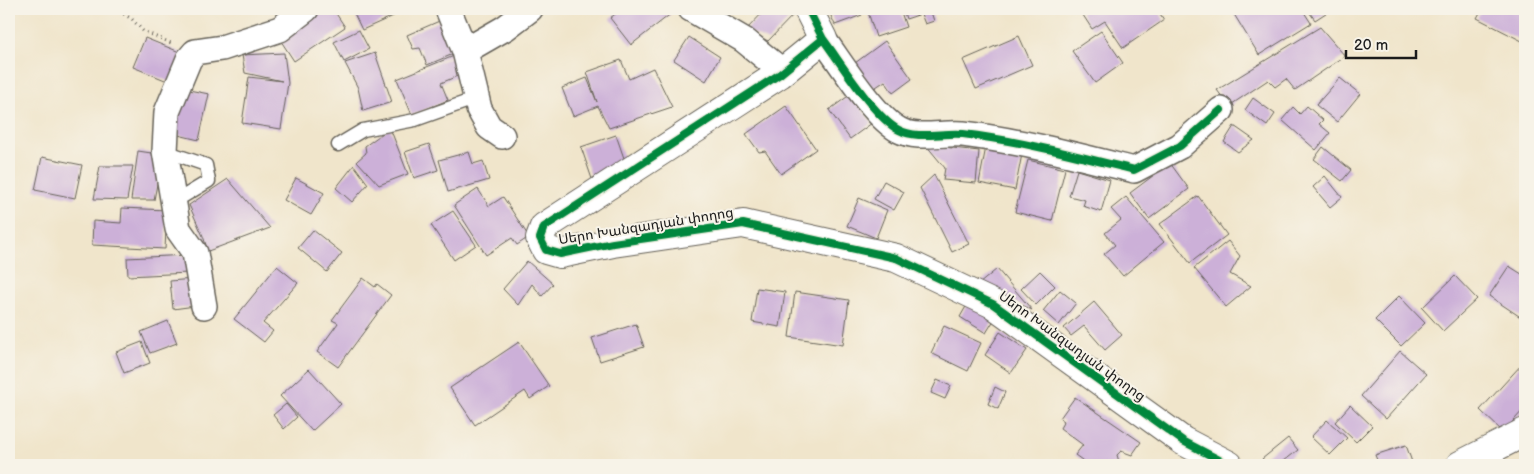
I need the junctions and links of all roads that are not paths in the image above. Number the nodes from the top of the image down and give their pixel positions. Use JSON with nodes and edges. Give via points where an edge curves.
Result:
{"nodes":[{"id":1,"x":306,"y":9,"type":"edge"},
{"id":2,"x":448,"y":9,"type":"edge"},
{"id":3,"x":530,"y":9,"type":"edge"},
{"id":4,"x":691,"y":9,"type":"edge"},
{"id":5,"x":808,"y":9,"type":"edge"},
{"id":6,"x":823,"y":39,"type":"junction"},
{"id":7,"x":465,"y":51,"type":"junction"},
{"id":8,"x":783,"y":72,"type":"junction"},
{"id":9,"x":477,"y":98,"type":"junction"},
{"id":10,"x":1222,"y":110,"type":"dead end"},
{"id":11,"x":502,"y":136,"type":"dead end"},
{"id":12,"x":338,"y":145,"type":"dead end"},
{"id":13,"x":165,"y":151,"type":"junction"},
{"id":14,"x":174,"y":202,"type":"junction"},
{"id":15,"x":204,"y":306,"type":"dead end"},
{"id":16,"x":1525,"y":432,"type":"edge"},
{"id":17,"x":1229,"y":465,"type":"edge"},
{"id":18,"x":1460,"y":465,"type":"edge"}],
"edges":[{"from":1,"to":13,"type":"street","via":[[280,29],[222,48],[195,52],[166,112]]},
{"from":2,"to":7,"type":"street"},
{"from":3,"to":7,"type":"street"},
{"from":4,"to":8,"type":"street","via":[[744,40]]},
{"from":5,"to":6,"type":"street"},
{"from":6,"to":8,"type":"street","name":"Սերո Խանզադյան փողոց"},
{"from":6,"to":10,"type":"street","via":[[883,119],[900,131],[924,135],[961,134],[1006,141],[1134,170],[1180,146]]},
{"from":7,"to":9,"type":"street"},
{"from":8,"to":17,"type":"street","name":"Սերո Խանզադյան փողոց","via":[[544,227],[540,233],[542,246],[551,253],[563,254],[613,243],[744,224],[896,258],[993,304],[1183,441]]},
{"from":9,"to":11,"type":"street","via":[[489,128]]},
{"from":9,"to":12,"type":"lane","via":[[415,120],[363,130]]},
{"from":13,"to":14,"type":"street"},
{"from":13,"to":14,"type":"lane","via":[[206,165],[209,181]]},
{"from":14,"to":15,"type":"street","via":[[178,229],[195,253]]},
{"from":16,"to":18,"type":"street"}]}
